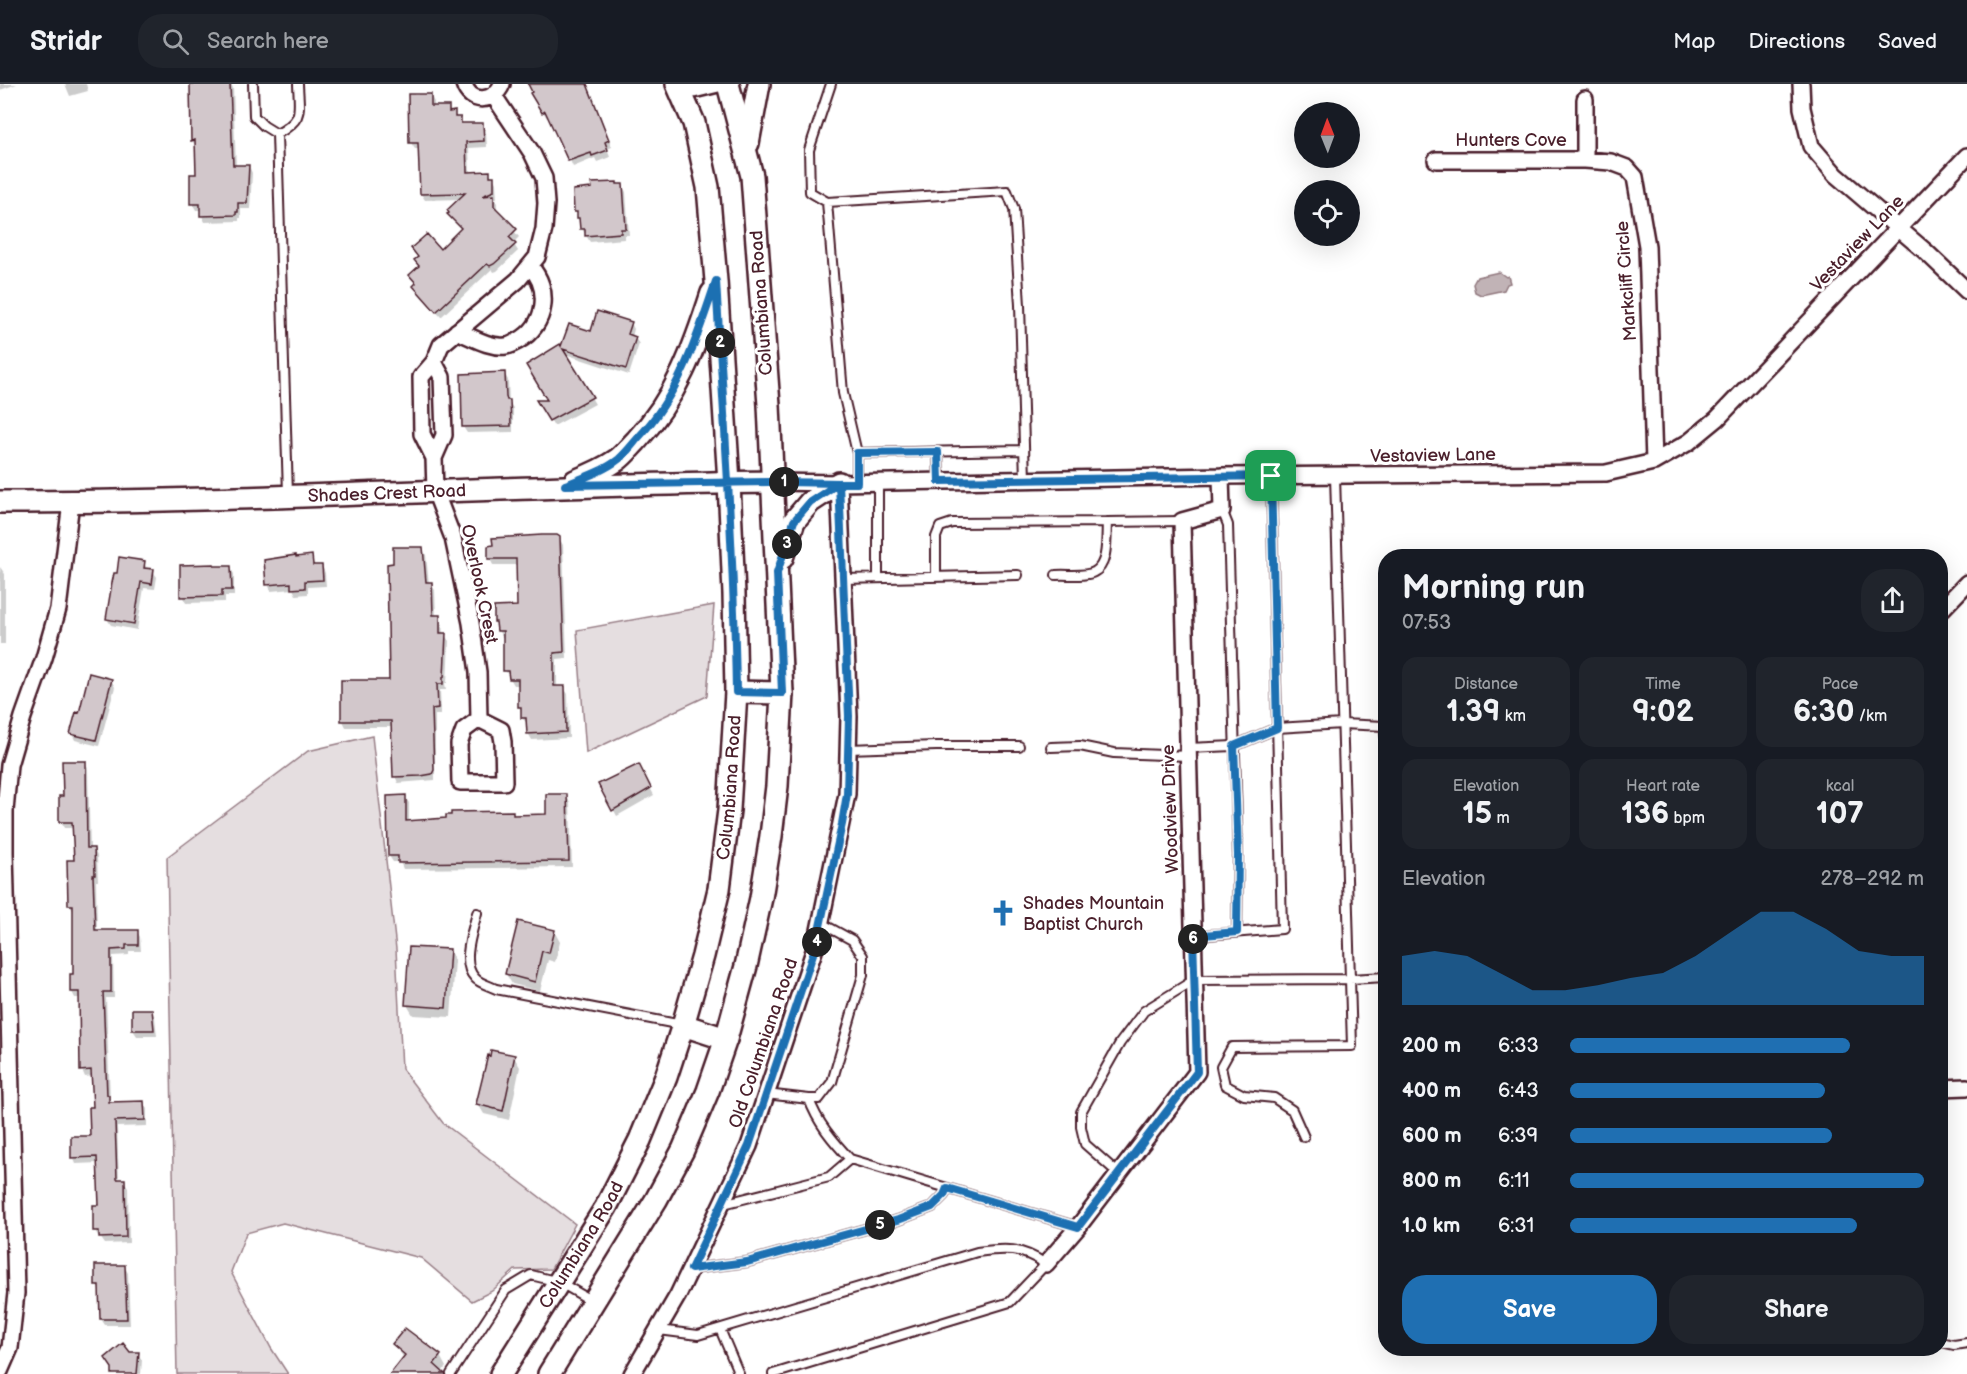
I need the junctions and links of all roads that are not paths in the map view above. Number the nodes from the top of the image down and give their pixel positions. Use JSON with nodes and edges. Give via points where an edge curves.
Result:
{"nodes":[{"id":1,"x":253,"y":84,"type":"edge"},
{"id":2,"x":298,"y":84,"type":"edge"},
{"id":3,"x":464,"y":84,"type":"edge"},
{"id":4,"x":718,"y":84,"type":"edge"},
{"id":5,"x":728,"y":84,"type":"edge"},
{"id":6,"x":759,"y":84,"type":"edge"},
{"id":7,"x":831,"y":84,"type":"edge"},
{"id":8,"x":1802,"y":84,"type":"edge"},
{"id":9,"x":679,"y":88,"type":"edge"},
{"id":10,"x":498,"y":90,"type":"edge"},
{"id":11,"x":1585,"y":99,"type":"dead end"},
{"id":12,"x":277,"y":135,"type":"junction"},
{"id":13,"x":746,"y":153,"type":"junction"},
{"id":14,"x":1967,"y":156,"type":"edge"},
{"id":15,"x":1436,"y":160,"type":"dead end"},
{"id":16,"x":1586,"y":160,"type":"junction"},
{"id":17,"x":827,"y":202,"type":"junction"},
{"id":18,"x":1898,"y":228,"type":"junction"},
{"id":19,"x":530,"y":266,"type":"junction"},
{"id":20,"x":716,"y":281,"type":"junction"},
{"id":21,"x":1967,"y":291,"type":"edge"},
{"id":22,"x":457,"y":331,"type":"junction"},
{"id":23,"x":434,"y":362,"type":"junction"},
{"id":24,"x":1024,"y":450,"type":"junction"},
{"id":25,"x":938,"y":452,"type":"junction"},
{"id":26,"x":857,"y":453,"type":"junction"},
{"id":27,"x":434,"y":458,"type":"junction"},
{"id":28,"x":1654,"y":462,"type":"junction"},
{"id":29,"x":1221,"y":476,"type":"junction"},
{"id":30,"x":1271,"y":476,"type":"junction"},
{"id":31,"x":1335,"y":476,"type":"junction"},
{"id":32,"x":1024,"y":480,"type":"junction"},
{"id":33,"x":939,"y":481,"type":"junction"},
{"id":34,"x":773,"y":482,"type":"junction"},
{"id":35,"x":878,"y":482,"type":"junction"},
{"id":36,"x":729,"y":483,"type":"junction"},
{"id":37,"x":848,"y":483,"type":"junction"},
{"id":38,"x":565,"y":485,"type":"junction"},
{"id":39,"x":435,"y":491,"type":"junction"},
{"id":40,"x":288,"y":496,"type":"junction"},
{"id":41,"x":0,"y":502,"type":"edge"},
{"id":42,"x":71,"y":502,"type":"junction"},
{"id":43,"x":1222,"y":510,"type":"junction"},
{"id":44,"x":1182,"y":521,"type":"junction"},
{"id":45,"x":1107,"y":522,"type":"junction"},
{"id":46,"x":777,"y":573,"type":"junction"},
{"id":47,"x":936,"y":575,"type":"junction"},
{"id":48,"x":1018,"y":575,"type":"dead end"},
{"id":49,"x":1056,"y":575,"type":"dead end"},
{"id":50,"x":878,"y":577,"type":"junction"},
{"id":51,"x":843,"y":579,"type":"junction"},
{"id":52,"x":1967,"y":583,"type":"edge"},
{"id":53,"x":1948,"y":603,"type":"edge"},
{"id":54,"x":736,"y":692,"type":"junction"},
{"id":55,"x":782,"y":693,"type":"junction"},
{"id":56,"x":479,"y":719,"type":"junction"},
{"id":57,"x":1342,"y":724,"type":"junction"},
{"id":58,"x":1378,"y":726,"type":"edge"},
{"id":59,"x":1277,"y":728,"type":"junction"},
{"id":60,"x":1019,"y":746,"type":"dead end"},
{"id":61,"x":1234,"y":746,"type":"junction"},
{"id":62,"x":1051,"y":747,"type":"dead end"},
{"id":63,"x":848,"y":749,"type":"junction"},
{"id":64,"x":1188,"y":752,"type":"junction"},
{"id":65,"x":477,"y":913,"type":"dead end"},
{"id":66,"x":821,"y":923,"type":"junction"},
{"id":67,"x":1237,"y":932,"type":"junction"},
{"id":68,"x":1193,"y":936,"type":"junction"},
{"id":69,"x":1378,"y":978,"type":"edge"},
{"id":70,"x":1194,"y":980,"type":"junction"},
{"id":71,"x":1350,"y":980,"type":"junction"},
{"id":72,"x":683,"y":1025,"type":"junction"},
{"id":73,"x":726,"y":1039,"type":"junction"},
{"id":74,"x":1967,"y":1087,"type":"edge"},
{"id":75,"x":1948,"y":1088,"type":"edge"},
{"id":76,"x":766,"y":1094,"type":"junction"},
{"id":77,"x":808,"y":1099,"type":"junction"},
{"id":78,"x":1304,"y":1137,"type":"dead end"},
{"id":79,"x":850,"y":1159,"type":"junction"},
{"id":80,"x":1119,"y":1174,"type":"junction"},
{"id":81,"x":947,"y":1188,"type":"junction"},
{"id":82,"x":721,"y":1204,"type":"junction"},
{"id":83,"x":1078,"y":1227,"type":"junction"},
{"id":84,"x":1046,"y":1264,"type":"junction"},
{"id":85,"x":691,"y":1269,"type":"junction"},
{"id":86,"x":559,"y":1282,"type":"junction"},
{"id":87,"x":593,"y":1302,"type":"junction"},
{"id":88,"x":720,"y":1329,"type":"junction"},
{"id":89,"x":659,"y":1330,"type":"junction"},
{"id":90,"x":1967,"y":1343,"type":"edge"},
{"id":91,"x":1948,"y":1344,"type":"edge"},
{"id":92,"x":0,"y":1371,"type":"edge"},
{"id":93,"x":451,"y":1374,"type":"edge"},
{"id":94,"x":501,"y":1374,"type":"edge"},
{"id":95,"x":549,"y":1374,"type":"edge"},
{"id":96,"x":632,"y":1374,"type":"edge"},
{"id":97,"x":739,"y":1374,"type":"edge"},
{"id":98,"x":773,"y":1374,"type":"edge"}],
"edges":[{"from":1,"to":12,"type":"lane","via":[[254,116]]},
{"from":2,"to":12,"type":"lane","via":[[299,116]]},
{"from":3,"to":10,"type":"street","name":"Overlook Crest","via":[[478,99],[487,99]]},
{"from":4,"to":9,"type":"street"},
{"from":5,"to":13,"type":"main road","name":"Columbiana Road"},
{"from":6,"to":13,"type":"main road"},
{"from":7,"to":17,"type":"lane","via":[[809,150],[810,192]]},
{"from":8,"to":18,"type":"street","via":[[1802,108],[1811,146],[1836,175]]},
{"from":9,"to":20,"type":"main road","name":"Columbiana Road","via":[[694,123],[708,187]]},
{"from":10,"to":19,"type":"street","name":"Overlook Crest","via":[[544,178],[544,229],[537,257]]},
{"from":11,"to":16,"type":"street"},
{"from":12,"to":40,"type":"lane"},
{"from":13,"to":34,"type":"main road","name":"Columbiana Road","via":[[752,176]]},
{"from":14,"to":18,"type":"street","name":"Vestaview Lane"},
{"from":15,"to":16,"type":"street","name":"Hunters Cove"},
{"from":16,"to":28,"type":"street","name":"Markcliff Circle","via":[[1611,162],[1627,168],[1635,177],[1647,246]]},
{"from":17,"to":24,"type":"lane","via":[[1007,191],[1014,209],[1018,263]]},
{"from":17,"to":26,"type":"lane","via":[[843,393]]},
{"from":18,"to":21,"type":"street"},
{"from":18,"to":28,"type":"street","name":"Vestaview Lane","via":[[1717,419],[1689,442]]},
{"from":19,"to":22,"type":"street","name":"Overlook Crest"},
{"from":19,"to":22,"type":"street","via":[[537,273],[544,305],[525,337],[507,346],[489,344]]},
{"from":20,"to":36,"type":"main road","name":"Columbiana Road"},
{"from":20,"to":38,"type":"main road","via":[[694,347],[669,400],[620,459]]},
{"from":22,"to":23,"type":"street","name":"Overlook Crest","via":[[441,345]]},
{"from":23,"to":27,"type":"street","name":"Overlook Crest","via":[[442,377],[444,435]]},
{"from":23,"to":27,"type":"street","name":"Overlook Crest","via":[[421,377],[422,434]]},
{"from":24,"to":25,"type":"lane"},
{"from":24,"to":32,"type":"lane"},
{"from":25,"to":26,"type":"lane"},
{"from":25,"to":33,"type":"lane"},
{"from":26,"to":37,"type":"lane"},
{"from":27,"to":39,"type":"street","name":"Overlook Crest"},
{"from":28,"to":31,"type":"street","name":"Vestaview Lane","via":[[1606,473]]},
{"from":29,"to":30,"type":"street","name":"Vestaview Lane"},
{"from":29,"to":32,"type":"street","name":"Vestaview Lane"},
{"from":29,"to":43,"type":"street"},
{"from":30,"to":31,"type":"street","name":"Vestaview Lane"},
{"from":30,"to":59,"type":"lane"},
{"from":31,"to":57,"type":"lane"},
{"from":32,"to":33,"type":"street","name":"Vestaview Lane"},
{"from":33,"to":35,"type":"street","name":"Vestaview Lane"},
{"from":34,"to":36,"type":"main road","name":"Shades Crest Road"},
{"from":34,"to":37,"type":"street","name":"Vestaview Lane"},
{"from":34,"to":46,"type":"main road","name":"Columbiana Road"},
{"from":35,"to":37,"type":"street","name":"Vestaview Lane"},
{"from":35,"to":50,"type":"lane"},
{"from":36,"to":38,"type":"main road","name":"Shades Crest Road"},
{"from":36,"to":54,"type":"main road","name":"Columbiana Road"},
{"from":37,"to":46,"type":"main road","via":[[810,502],[794,521]]},
{"from":37,"to":51,"type":"street","name":"Old Columbiana Road"},
{"from":38,"to":39,"type":"main road","name":"Shades Crest Road"},
{"from":39,"to":40,"type":"main road","name":"Shades Crest Road"},
{"from":39,"to":56,"type":"street","name":"Overlook Crest","via":[[453,538],[471,623]]},
{"from":40,"to":42,"type":"main road","name":"Shades Crest Road"},
{"from":41,"to":42,"type":"main road","name":"Shades Crest Road"},
{"from":42,"to":92,"type":"street","via":[[58,609],[15,744],[6,789],[16,1293],[10,1348]]},
{"from":43,"to":44,"type":"street"},
{"from":43,"to":61,"type":"lane","via":[[1228,525]]},
{"from":44,"to":45,"type":"lane"},
{"from":44,"to":64,"type":"street","name":"Woodview Drive"},
{"from":45,"to":47,"type":"lane","via":[[952,523],[940,527],[936,537]]},
{"from":45,"to":49,"type":"lane","via":[[1100,568],[1093,573]]},
{"from":46,"to":55,"type":"main road","name":"Columbiana Road"},
{"from":47,"to":48,"type":"lane"},
{"from":47,"to":50,"type":"lane"},
{"from":50,"to":51,"type":"lane"},
{"from":51,"to":63,"type":"street","name":"Old Columbiana Road"},
{"from":52,"to":53,"type":"street"},
{"from":54,"to":55,"type":"main road"},
{"from":54,"to":72,"type":"main road","name":"Columbiana Road","via":[[730,800],[719,889]]},
{"from":55,"to":73,"type":"main road","name":"Columbiana Road","via":[[770,846],[746,966]]},
{"from":56,"to":56,"type":"street","via":[[501,730],[504,782],[460,782],[459,744],[464,730]]},
{"from":57,"to":58,"type":"lane"},
{"from":57,"to":59,"type":"lane"},
{"from":57,"to":71,"type":"lane"},
{"from":59,"to":61,"type":"lane"},
{"from":59,"to":67,"type":"lane","via":[[1282,929]]},
{"from":60,"to":63,"type":"lane"},
{"from":61,"to":64,"type":"lane"},
{"from":61,"to":67,"type":"lane"},
{"from":62,"to":64,"type":"lane","via":[[1080,746],[1114,753]]},
{"from":63,"to":66,"type":"street","name":"Old Columbiana Road","via":[[847,794]]},
{"from":64,"to":68,"type":"street","name":"Woodview Drive"},
{"from":65,"to":72,"type":"lane","via":[[469,955],[474,978],[495,989]]},
{"from":66,"to":76,"type":"street","name":"Old Columbiana Road"},
{"from":66,"to":77,"type":"lane","via":[[852,940],[863,956],[863,975],[832,1082],[819,1099]]},
{"from":67,"to":68,"type":"lane"},
{"from":68,"to":70,"type":"street","name":"Woodview Drive"},
{"from":69,"to":71,"type":"lane"},
{"from":70,"to":71,"type":"lane"},
{"from":70,"to":80,"type":"street","name":"Woodview Drive","via":[[1197,1072]]},
{"from":70,"to":80,"type":"lane","via":[[1144,1011],[1120,1043],[1081,1112],[1085,1144]]},
{"from":71,"to":78,"type":"lane","via":[[1352,1046],[1232,1047],[1221,1067],[1225,1085],[1244,1095],[1274,1098],[1292,1110]]},
{"from":72,"to":73,"type":"main road"},
{"from":72,"to":86,"type":"main road","name":"Columbiana Road","via":[[666,1077],[620,1183]]},
{"from":73,"to":87,"type":"main road","name":"Columbiana Road","via":[[683,1150]]},
{"from":74,"to":75,"type":"street"},
{"from":76,"to":77,"type":"lane"},
{"from":76,"to":82,"type":"street","name":"Old Columbiana Road","via":[[749,1146]]},
{"from":77,"to":79,"type":"lane","via":[[833,1141]]},
{"from":79,"to":81,"type":"lane"},
{"from":79,"to":82,"type":"lane","via":[[829,1176]]},
{"from":80,"to":83,"type":"street","name":"Woodview Drive"},
{"from":81,"to":83,"type":"lane"},
{"from":81,"to":85,"type":"lane","via":[[932,1207],[898,1220],[747,1262]]},
{"from":82,"to":85,"type":"street","name":"Old Columbiana Road"},
{"from":83,"to":84,"type":"street","name":"Woodview Drive"},
{"from":84,"to":88,"type":"lane","via":[[1020,1250],[977,1252]]},
{"from":84,"to":98,"type":"lane","via":[[1010,1302]]},
{"from":85,"to":89,"type":"street","name":"Old Columbiana Road"},
{"from":86,"to":87,"type":"lane"},
{"from":86,"to":93,"type":"lane","via":[[531,1275],[506,1290]]},
{"from":86,"to":94,"type":"main road","name":"Columbiana Road"},
{"from":87,"to":95,"type":"main road","name":"Columbiana Road"},
{"from":88,"to":89,"type":"lane","via":[[698,1335]]},
{"from":88,"to":97,"type":"lane"},
{"from":89,"to":96,"type":"street","name":"Old Columbiana Road"},
{"from":90,"to":91,"type":"lane"}]}
